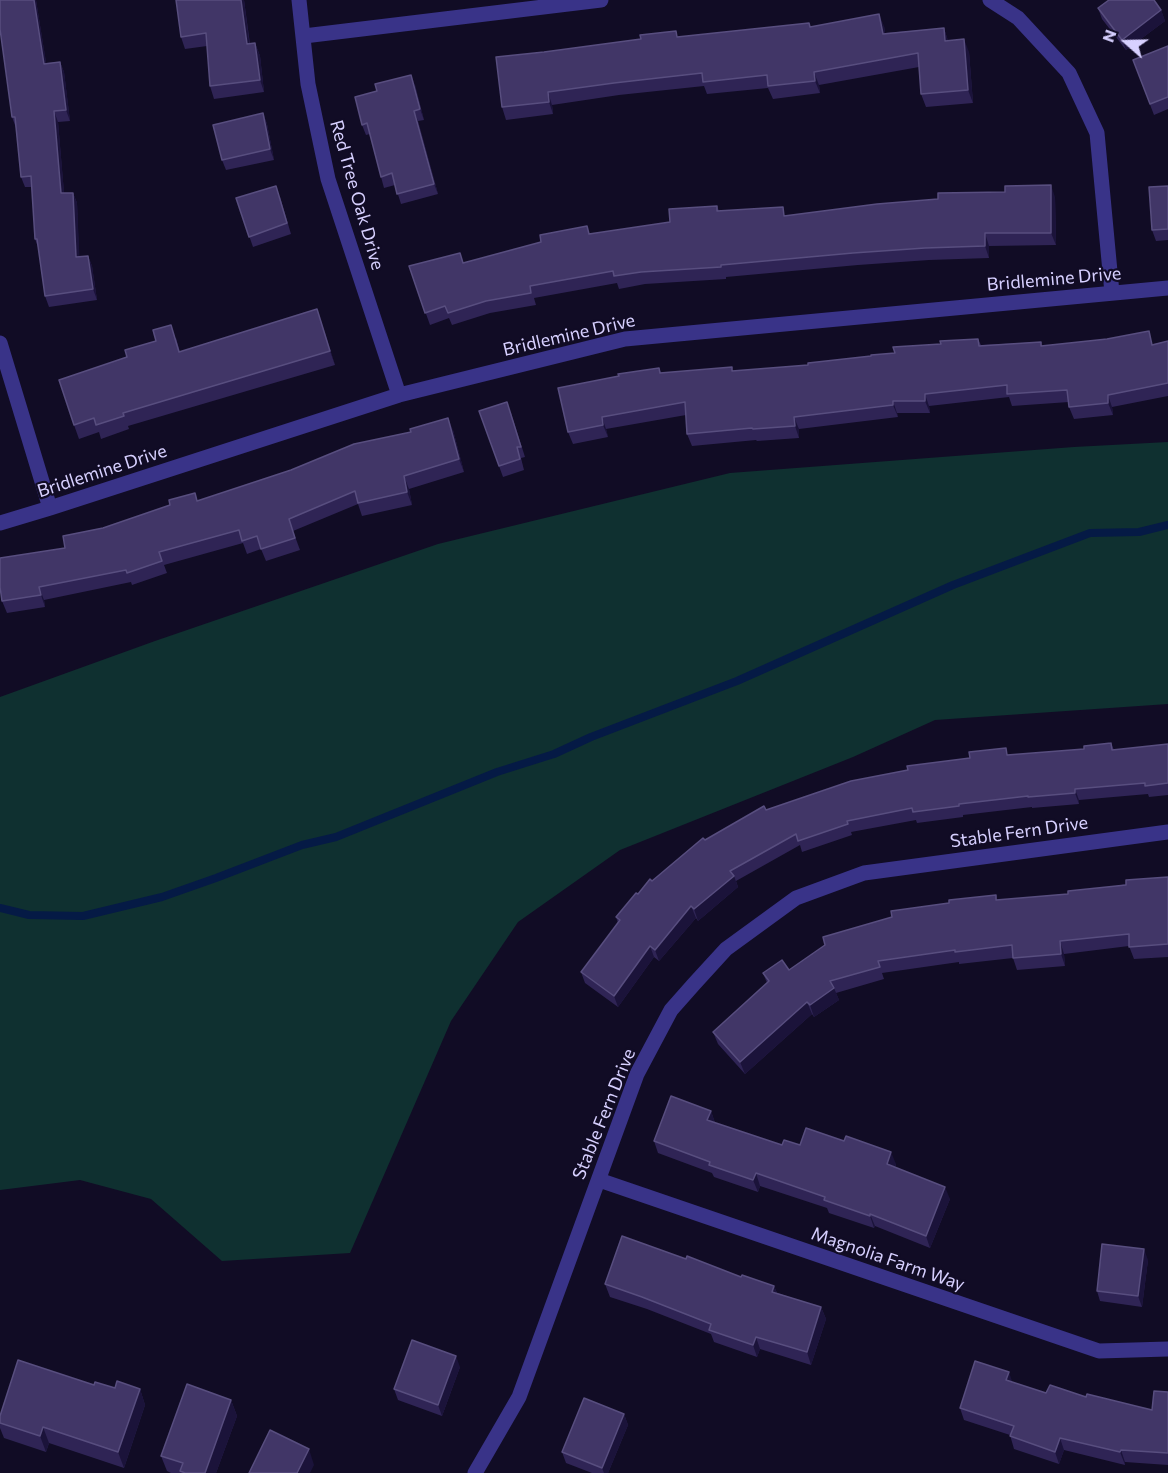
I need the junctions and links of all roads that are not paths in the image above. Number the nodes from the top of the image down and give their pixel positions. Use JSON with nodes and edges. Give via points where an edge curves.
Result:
{"nodes":[{"id":1,"x":299,"y":0,"type":"edge"},
{"id":2,"x":601,"y":0,"type":"edge"},
{"id":3,"x":990,"y":0,"type":"edge"},
{"id":4,"x":303,"y":36,"type":"junction"},
{"id":5,"x":1168,"y":288,"type":"edge"},
{"id":6,"x":1112,"y":293,"type":"junction"},
{"id":7,"x":0,"y":343,"type":"edge"},
{"id":8,"x":399,"y":395,"type":"junction"},
{"id":9,"x":50,"y":508,"type":"junction"},
{"id":10,"x":0,"y":523,"type":"edge"},
{"id":11,"x":1168,"y":832,"type":"edge"},
{"id":12,"x":599,"y":1180,"type":"junction"},
{"id":13,"x":1168,"y":1349,"type":"edge"},
{"id":14,"x":475,"y":1473,"type":"edge"}],
"edges":[{"from":1,"to":4,"type":"street","name":"Red Tree Oak Drive"},
{"from":2,"to":4,"type":"street"},
{"from":3,"to":6,"type":"street","via":[[1018,18],[1069,73],[1097,133]]},
{"from":4,"to":8,"type":"street","name":"Red Tree Oak Drive","via":[[308,84],[328,179]]},
{"from":5,"to":6,"type":"street","name":"Bridlemine Drive"},
{"from":6,"to":8,"type":"street","name":"Bridlemine Drive","via":[[625,339]]},
{"from":7,"to":9,"type":"street"},
{"from":8,"to":9,"type":"street","name":"Bridlemine Drive"},
{"from":9,"to":10,"type":"street","name":"Bridlemine Drive"},
{"from":11,"to":12,"type":"street","name":"Stable Fern Drive","via":[[864,873],[796,898],[726,949],[672,1010],[637,1074]]},
{"from":12,"to":13,"type":"street","name":"Magnolia Farm Way","via":[[1099,1351]]},
{"from":12,"to":14,"type":"street","name":"Stable Fern Drive","via":[[519,1396]]}]}
